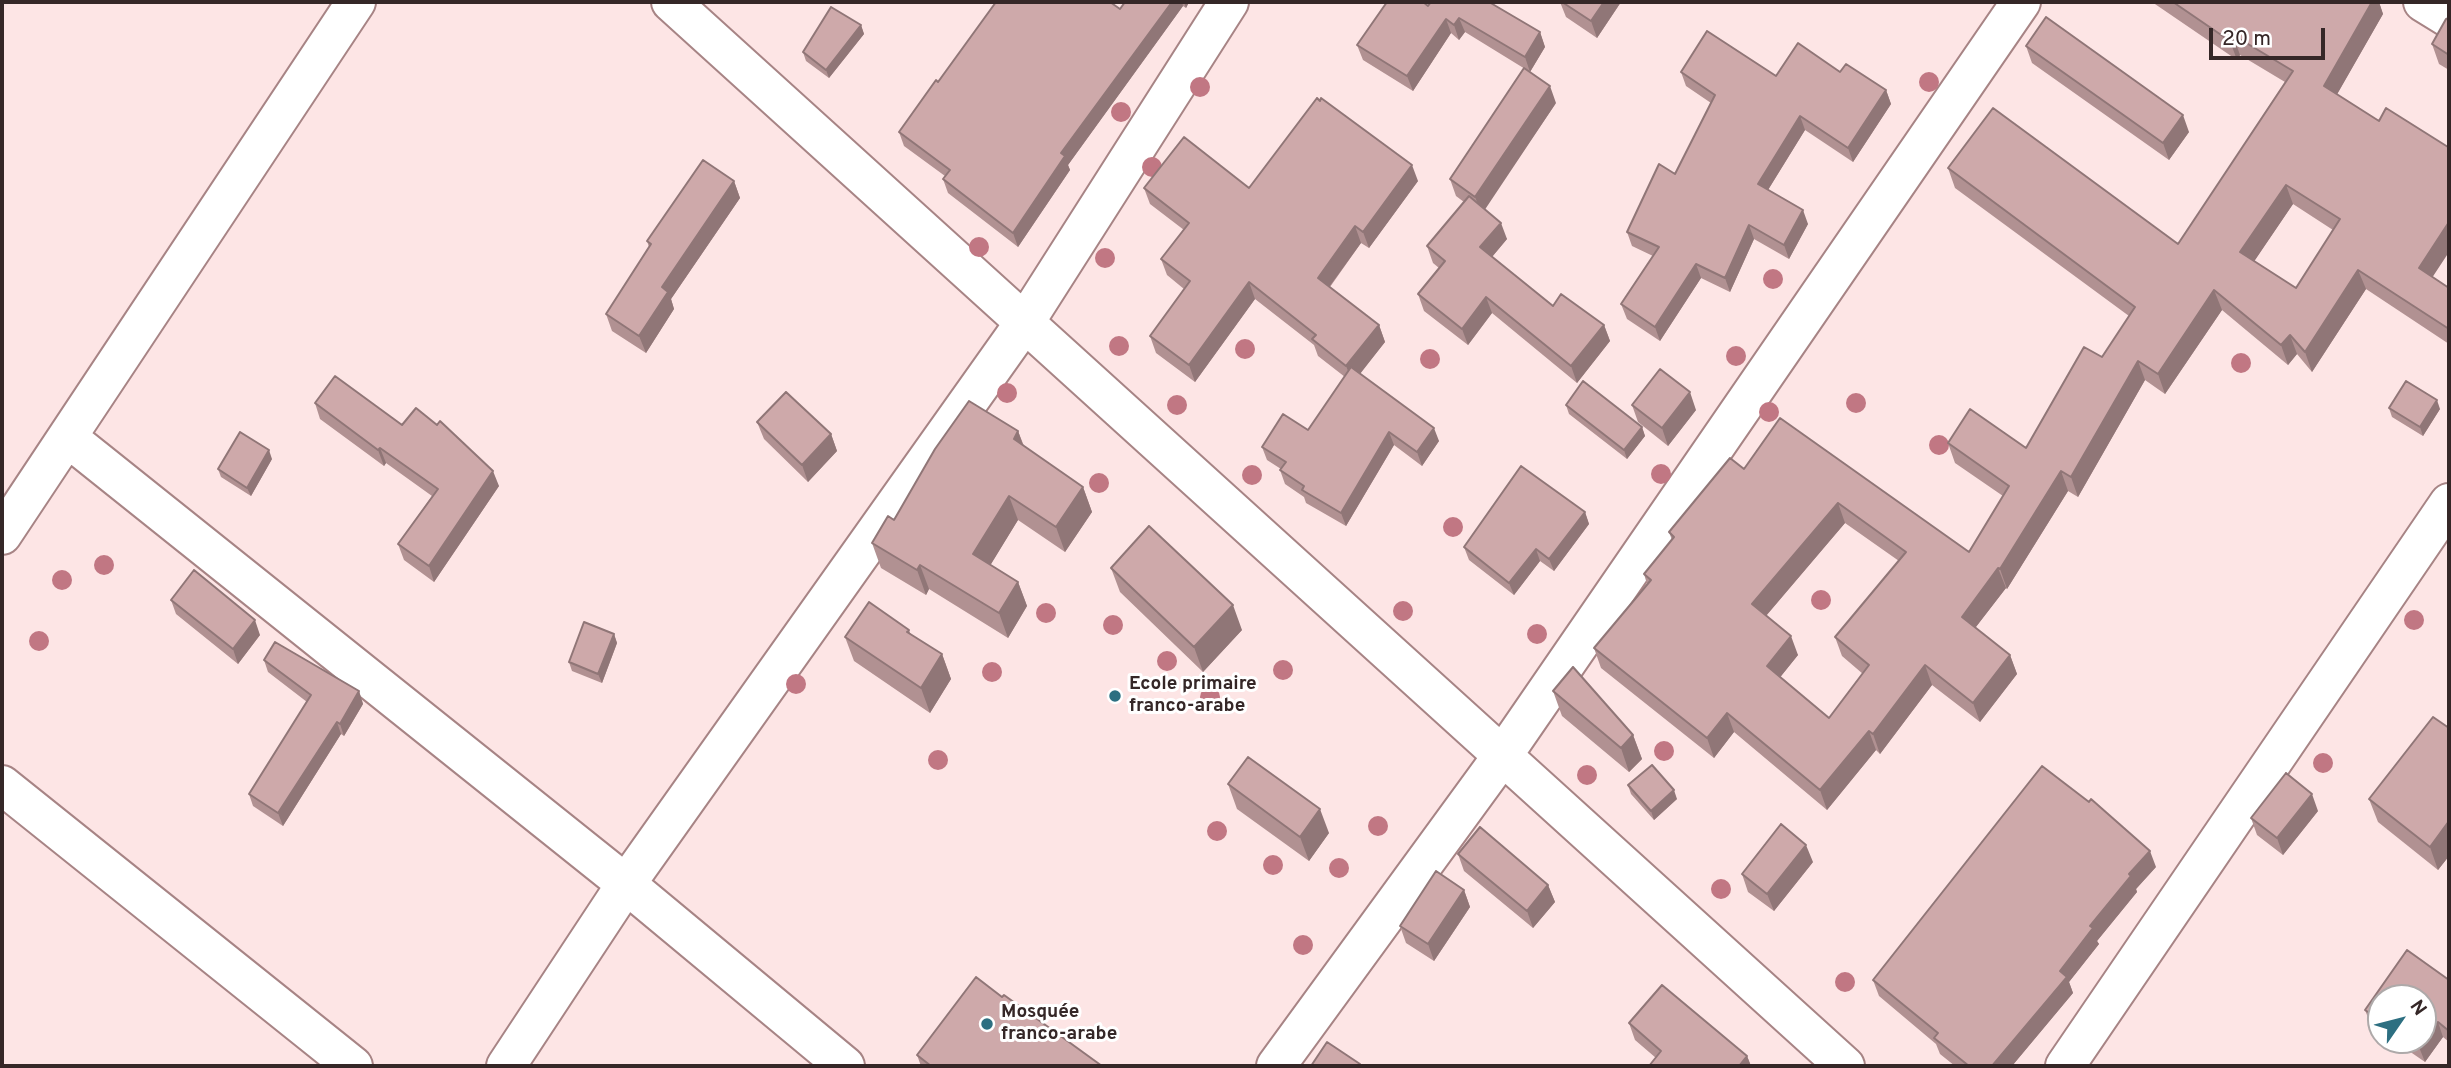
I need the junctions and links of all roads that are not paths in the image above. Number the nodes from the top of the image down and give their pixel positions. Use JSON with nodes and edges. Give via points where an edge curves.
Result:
{"nodes":[{"id":1,"x":356,"y":2,"type":"edge"},
{"id":2,"x":671,"y":2,"type":"edge"},
{"id":3,"x":1229,"y":2,"type":"edge"},
{"id":4,"x":2021,"y":2,"type":"edge"},
{"id":5,"x":2423,"y":2,"type":"edge"},
{"id":6,"x":2449,"y":18,"type":"edge"},
{"id":7,"x":1024,"y":322,"type":"junction"},
{"id":8,"x":67,"y":437,"type":"junction"},
{"id":9,"x":2449,"y":503,"type":"edge"},
{"id":10,"x":2,"y":535,"type":"edge"},
{"id":11,"x":1503,"y":755,"type":"junction"},
{"id":12,"x":2,"y":785,"type":"edge"},
{"id":13,"x":626,"y":884,"type":"junction"},
{"id":14,"x":353,"y":1066,"type":"edge"},
{"id":15,"x":506,"y":1066,"type":"edge"},
{"id":16,"x":845,"y":1066,"type":"edge"},
{"id":17,"x":1276,"y":1066,"type":"edge"},
{"id":18,"x":1845,"y":1066,"type":"edge"},
{"id":19,"x":2065,"y":1066,"type":"edge"}],
"edges":[{"from":1,"to":8,"type":"street"},
{"from":2,"to":7,"type":"street"},
{"from":3,"to":7,"type":"street"},
{"from":4,"to":11,"type":"street"},
{"from":5,"to":6,"type":"street"},
{"from":7,"to":11,"type":"street"},
{"from":7,"to":13,"type":"street"},
{"from":8,"to":10,"type":"street"},
{"from":8,"to":13,"type":"street"},
{"from":9,"to":19,"type":"street"},
{"from":11,"to":17,"type":"street"},
{"from":11,"to":18,"type":"street"},
{"from":12,"to":14,"type":"street"},
{"from":13,"to":15,"type":"street"},
{"from":13,"to":16,"type":"street"}]}
